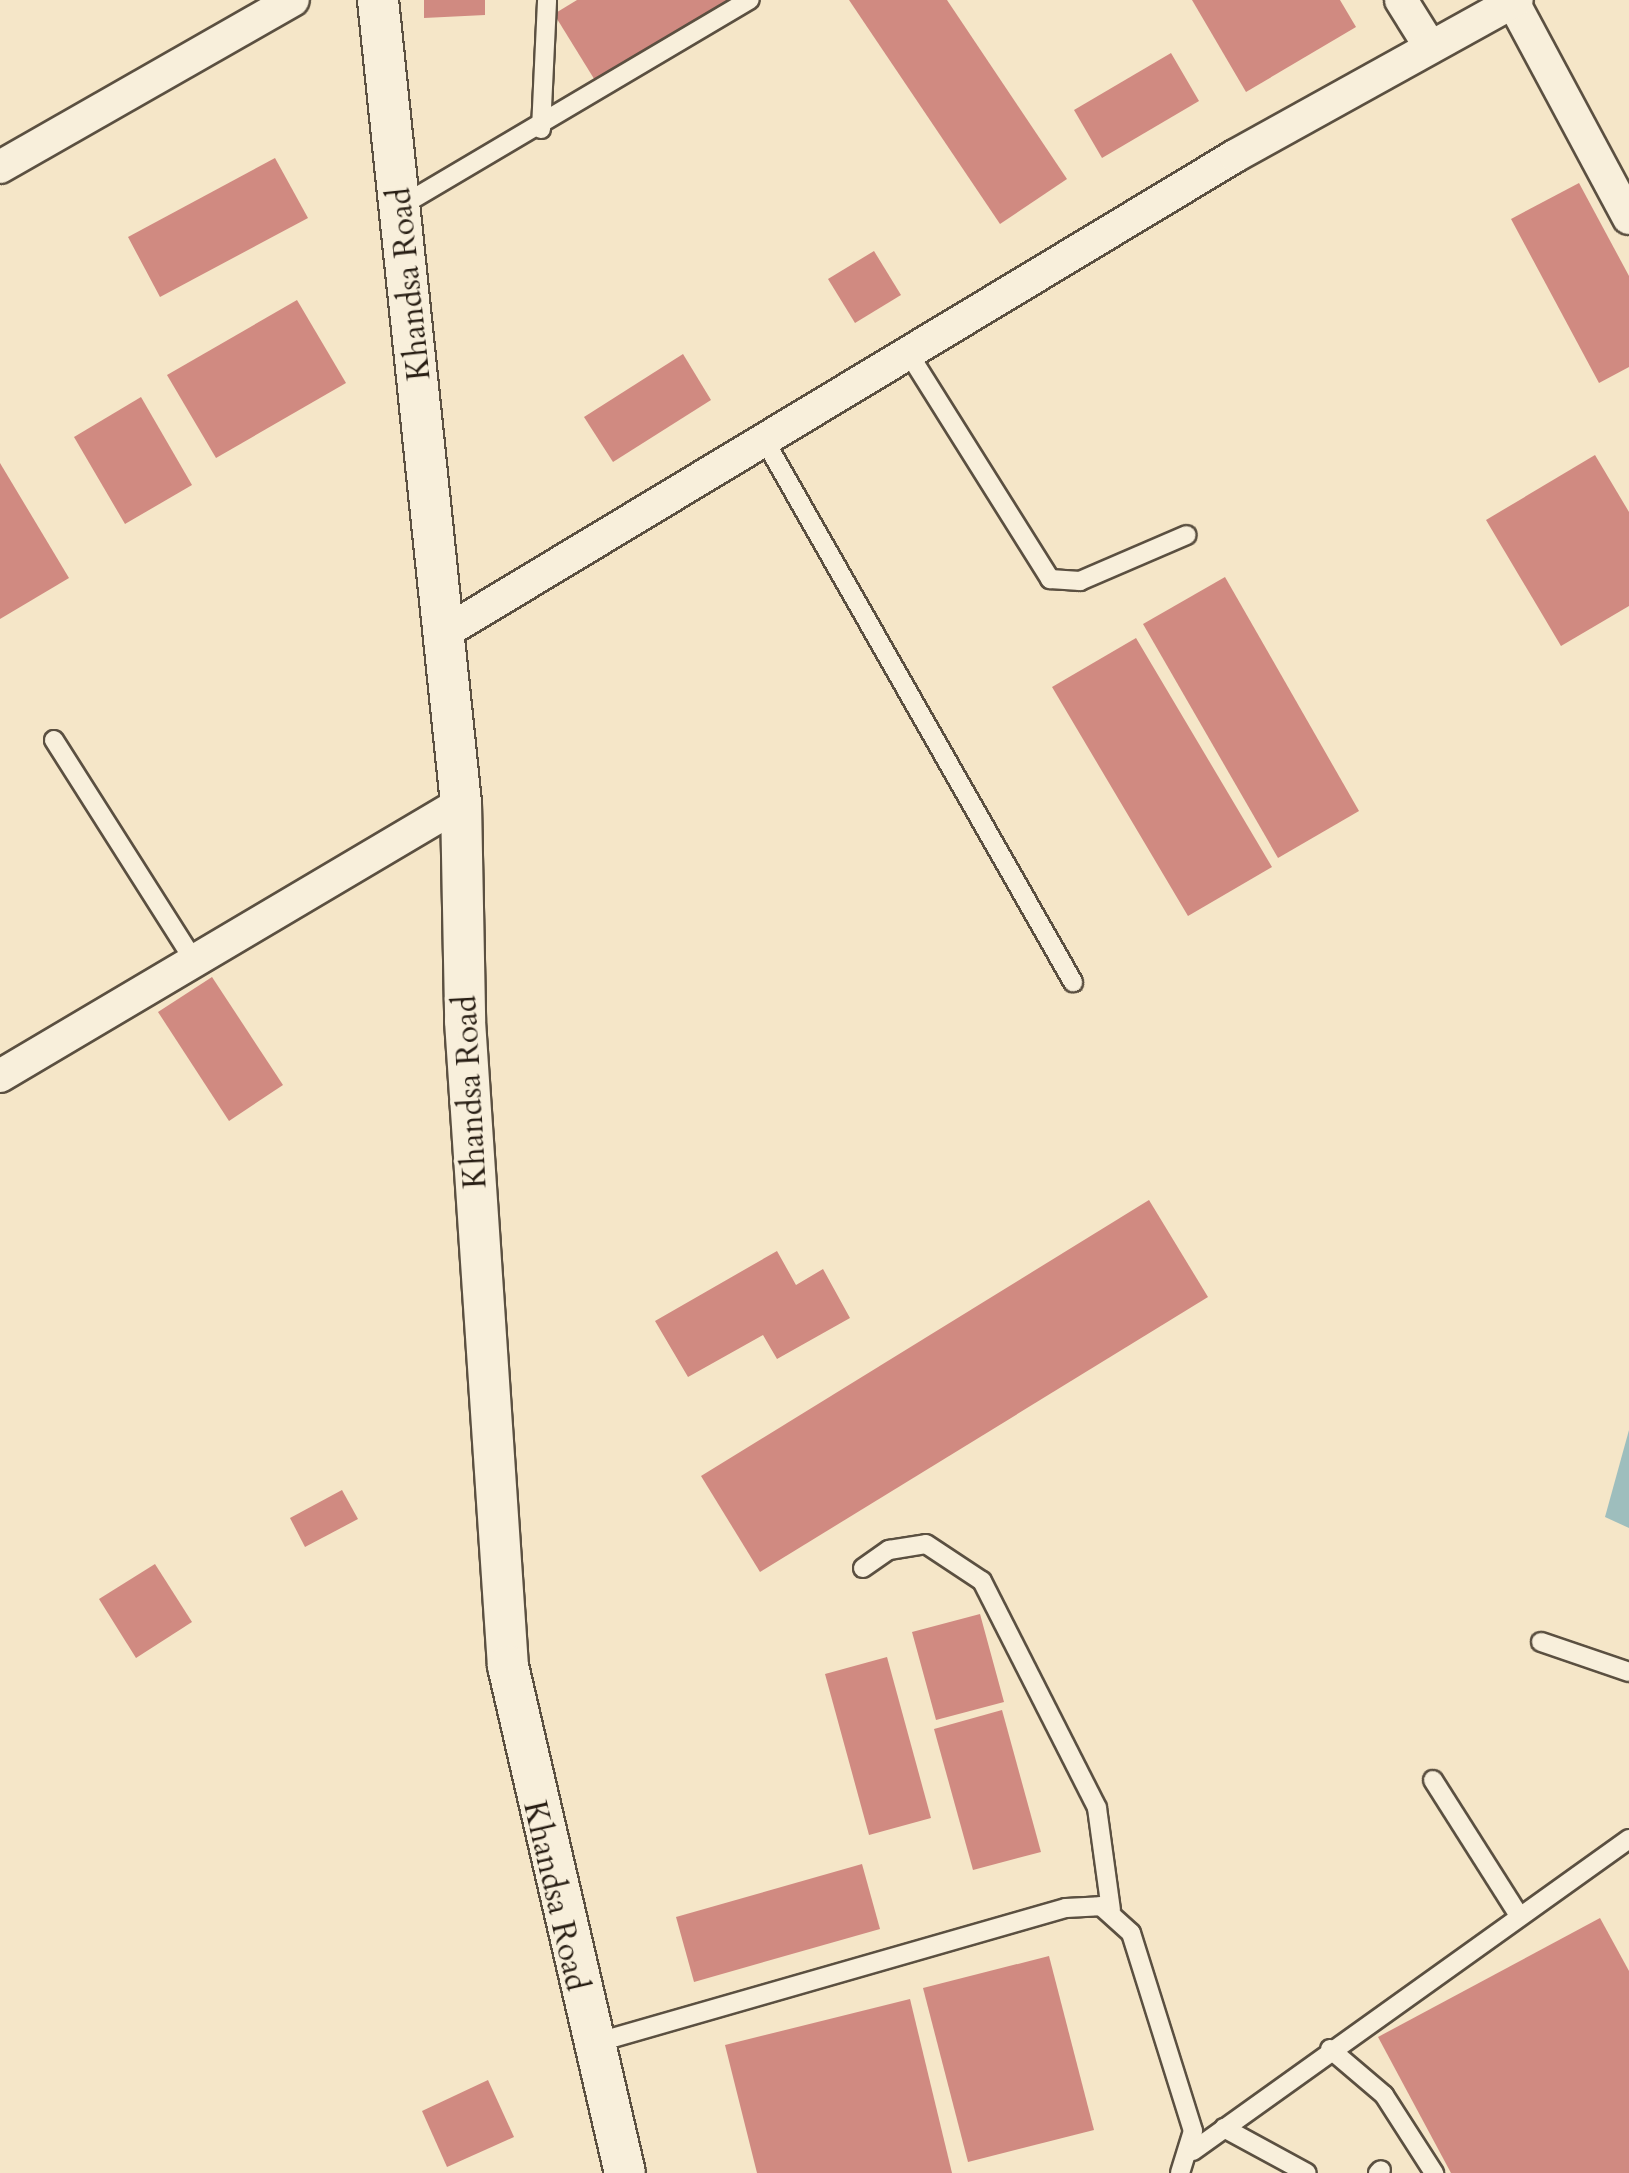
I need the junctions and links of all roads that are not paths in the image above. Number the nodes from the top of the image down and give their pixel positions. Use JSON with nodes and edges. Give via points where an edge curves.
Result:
{"nodes":[{"id":1,"x":294,"y":0,"type":"edge"},
{"id":2,"x":378,"y":0,"type":"edge"},
{"id":3,"x":546,"y":0,"type":"edge"},
{"id":4,"x":750,"y":0,"type":"edge"},
{"id":5,"x":1401,"y":0,"type":"edge"},
{"id":6,"x":1515,"y":1,"type":"edge"},
{"id":7,"x":1429,"y":45,"type":"junction"},
{"id":8,"x":540,"y":129,"type":"junction"},
{"id":9,"x":0,"y":167,"type":"edge"},
{"id":10,"x":401,"y":206,"type":"junction"},
{"id":11,"x":1629,"y":218,"type":"edge"},
{"id":12,"x":909,"y":354,"type":"junction"},
{"id":13,"x":765,"y":442,"type":"junction"},
{"id":14,"x":1187,"y":536,"type":"dead end"},
{"id":15,"x":442,"y":634,"type":"junction"},
{"id":16,"x":54,"y":740,"type":"dead end"},
{"id":17,"x":461,"y":803,"type":"junction"},
{"id":18,"x":194,"y":962,"type":"junction"},
{"id":19,"x":1072,"y":982,"type":"dead end"},
{"id":20,"x":0,"y":1076,"type":"edge"},
{"id":21,"x":862,"y":1568,"type":"dead end"},
{"id":22,"x":1541,"y":1642,"type":"dead end"},
{"id":23,"x":1629,"y":1672,"type":"edge"},
{"id":24,"x":1434,"y":1780,"type":"dead end"},
{"id":25,"x":1629,"y":1839,"type":"edge"},
{"id":26,"x":1111,"y":1910,"type":"junction"},
{"id":27,"x":1518,"y":1914,"type":"junction"},
{"id":28,"x":589,"y":2045,"type":"junction"},
{"id":29,"x":1330,"y":2049,"type":"junction"},
{"id":30,"x":1224,"y":2128,"type":"junction"},
{"id":31,"x":1194,"y":2151,"type":"junction"},
{"id":32,"x":625,"y":2173,"type":"edge"},
{"id":33,"x":1180,"y":2173,"type":"edge"},
{"id":34,"x":1306,"y":2173,"type":"edge"},
{"id":35,"x":1434,"y":2173,"type":"edge"}],
"edges":[{"from":1,"to":9,"type":"street"},
{"from":2,"to":10,"type":"street","name":"Khandsa Road"},
{"from":3,"to":8,"type":"lane"},
{"from":4,"to":8,"type":"lane"},
{"from":5,"to":7,"type":"street"},
{"from":6,"to":7,"type":"street"},
{"from":6,"to":11,"type":"street"},
{"from":7,"to":12,"type":"street"},
{"from":8,"to":10,"type":"lane"},
{"from":10,"to":15,"type":"street","name":"Khandsa Road"},
{"from":12,"to":13,"type":"street"},
{"from":12,"to":14,"type":"lane","via":[[1050,579],[1080,581]]},
{"from":13,"to":15,"type":"street"},
{"from":13,"to":19,"type":"lane"},
{"from":15,"to":17,"type":"street","name":"Khandsa Road"},
{"from":16,"to":18,"type":"lane"},
{"from":17,"to":18,"type":"street"},
{"from":17,"to":28,"type":"street","name":"Khandsa Road","via":[[465,1021],[508,1666]]},
{"from":18,"to":20,"type":"street"},
{"from":21,"to":26,"type":"lane","via":[[888,1550],[926,1544],[982,1582],[1097,1808]]},
{"from":22,"to":23,"type":"lane"},
{"from":24,"to":27,"type":"lane"},
{"from":25,"to":27,"type":"lane"},
{"from":26,"to":28,"type":"lane","via":[[1066,1908]]},
{"from":26,"to":31,"type":"lane","via":[[1131,1933]]},
{"from":27,"to":29,"type":"lane"},
{"from":28,"to":32,"type":"street","name":"Khandsa Road"},
{"from":29,"to":30,"type":"lane"},
{"from":29,"to":35,"type":"lane","via":[[1384,2095]]},
{"from":30,"to":31,"type":"lane"},
{"from":30,"to":34,"type":"lane"},
{"from":31,"to":33,"type":"lane"}]}
